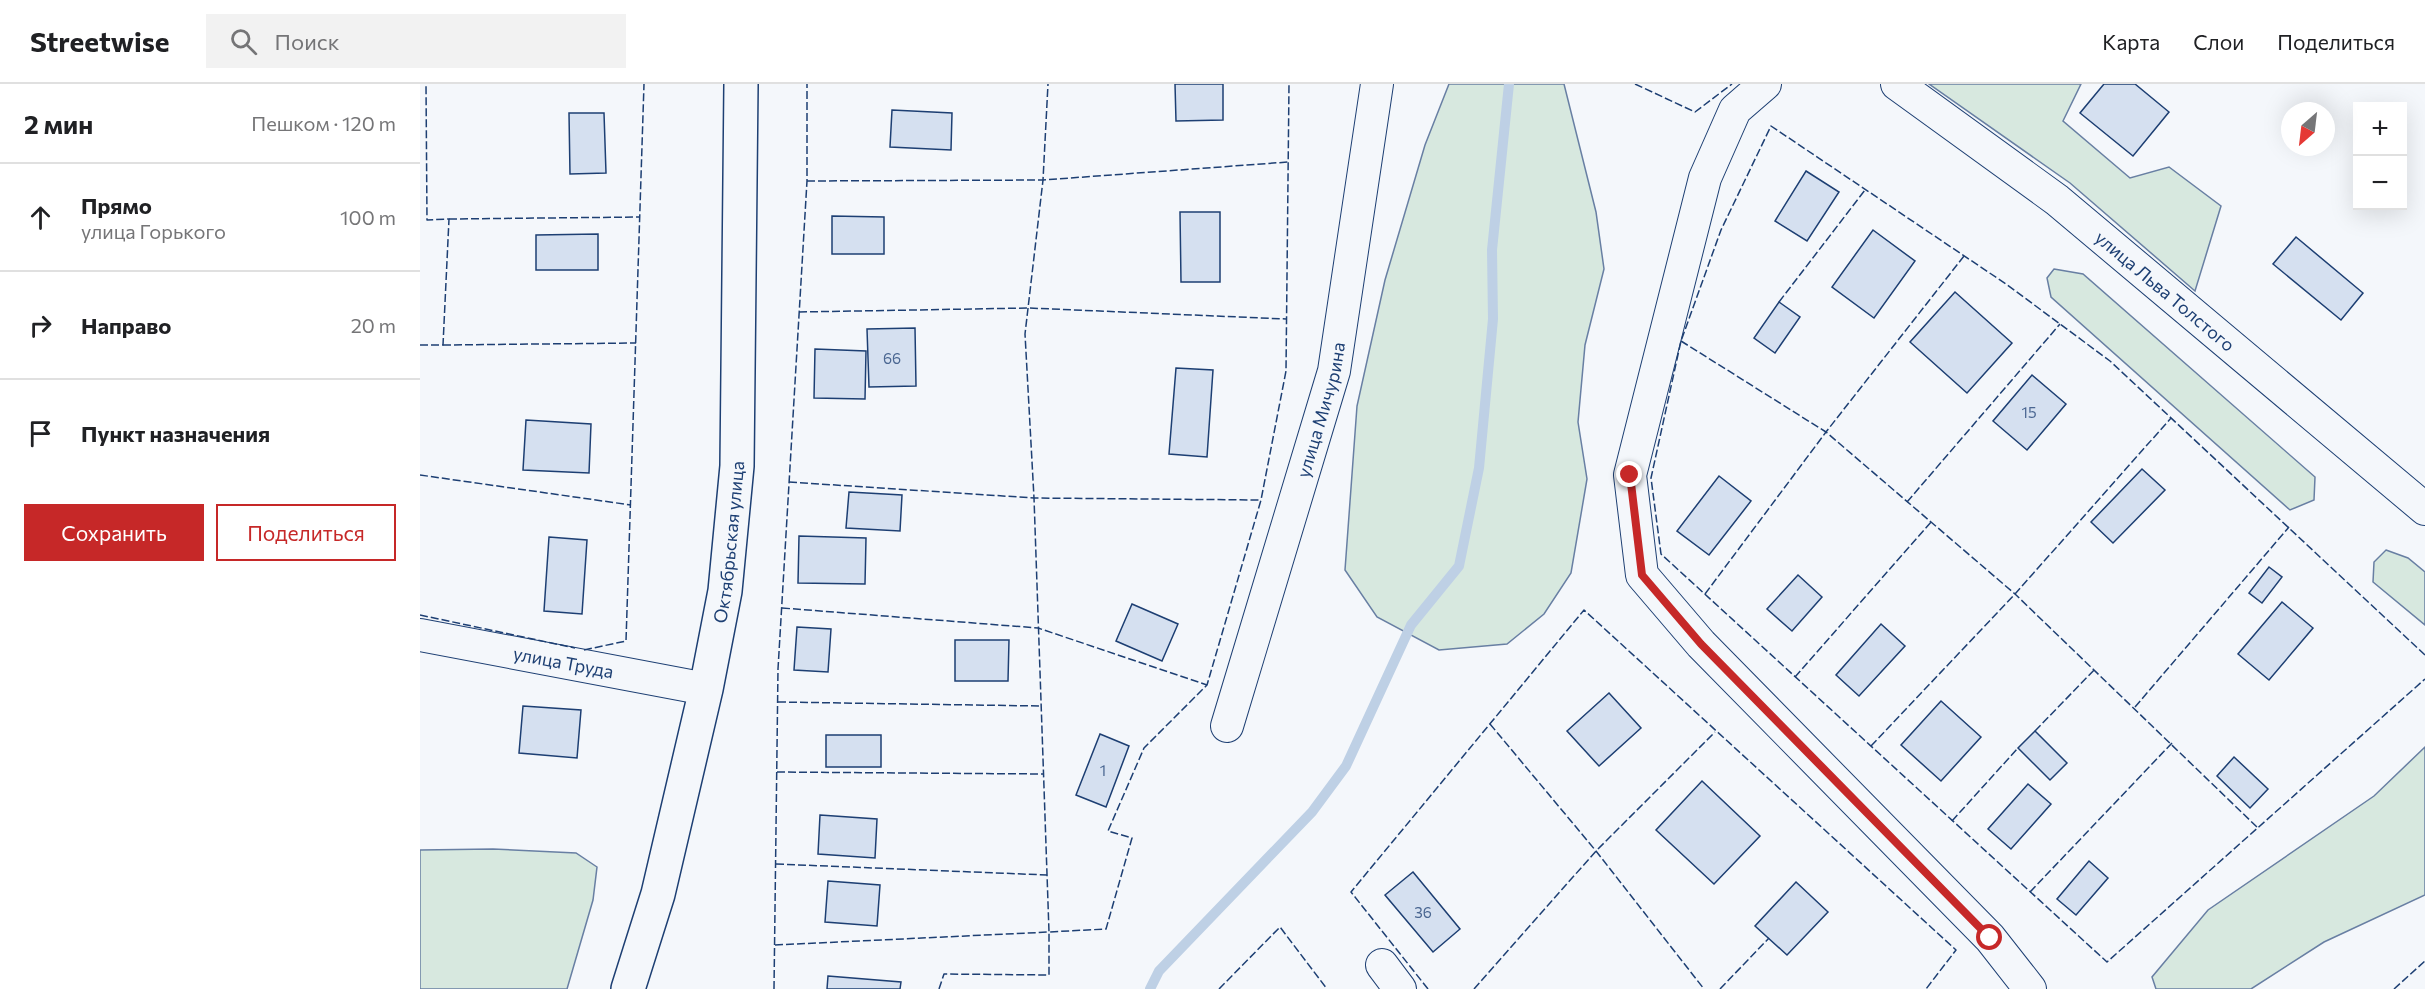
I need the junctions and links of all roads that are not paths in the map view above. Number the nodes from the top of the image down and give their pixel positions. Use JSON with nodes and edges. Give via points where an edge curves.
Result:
{"nodes":[{"id":1,"x":741,"y":84,"type":"edge"},
{"id":2,"x":1377,"y":84,"type":"edge"},
{"id":3,"x":1766,"y":84,"type":"edge"},
{"id":4,"x":1896,"y":84,"type":"edge"},
{"id":5,"x":2425,"y":509,"type":"edge"},
{"id":6,"x":420,"y":635,"type":"edge"},
{"id":7,"x":706,"y":689,"type":"junction"},
{"id":8,"x":1227,"y":726,"type":"dead end"},
{"id":9,"x":628,"y":989,"type":"edge"},
{"id":10,"x":2030,"y":989,"type":"edge"}],
"edges":[{"from":1,"to":7,"type":"street","name":"Октябрьская улица","via":[[737,466],[725,591]]},
{"from":2,"to":8,"type":"street","name":"улица Мичурина","via":[[1334,371]]},
{"from":3,"to":10,"type":"street","via":[[1735,110],[1706,178],[1632,464],[1642,575],[1701,644],[1990,938]]},
{"from":4,"to":5,"type":"street","name":"улица Льва Толстого","via":[[2057,200]]},
{"from":6,"to":7,"type":"street","name":"улица Труда"},
{"from":7,"to":9,"type":"street","name":"Октябрьская улица","via":[[658,894]]}]}
